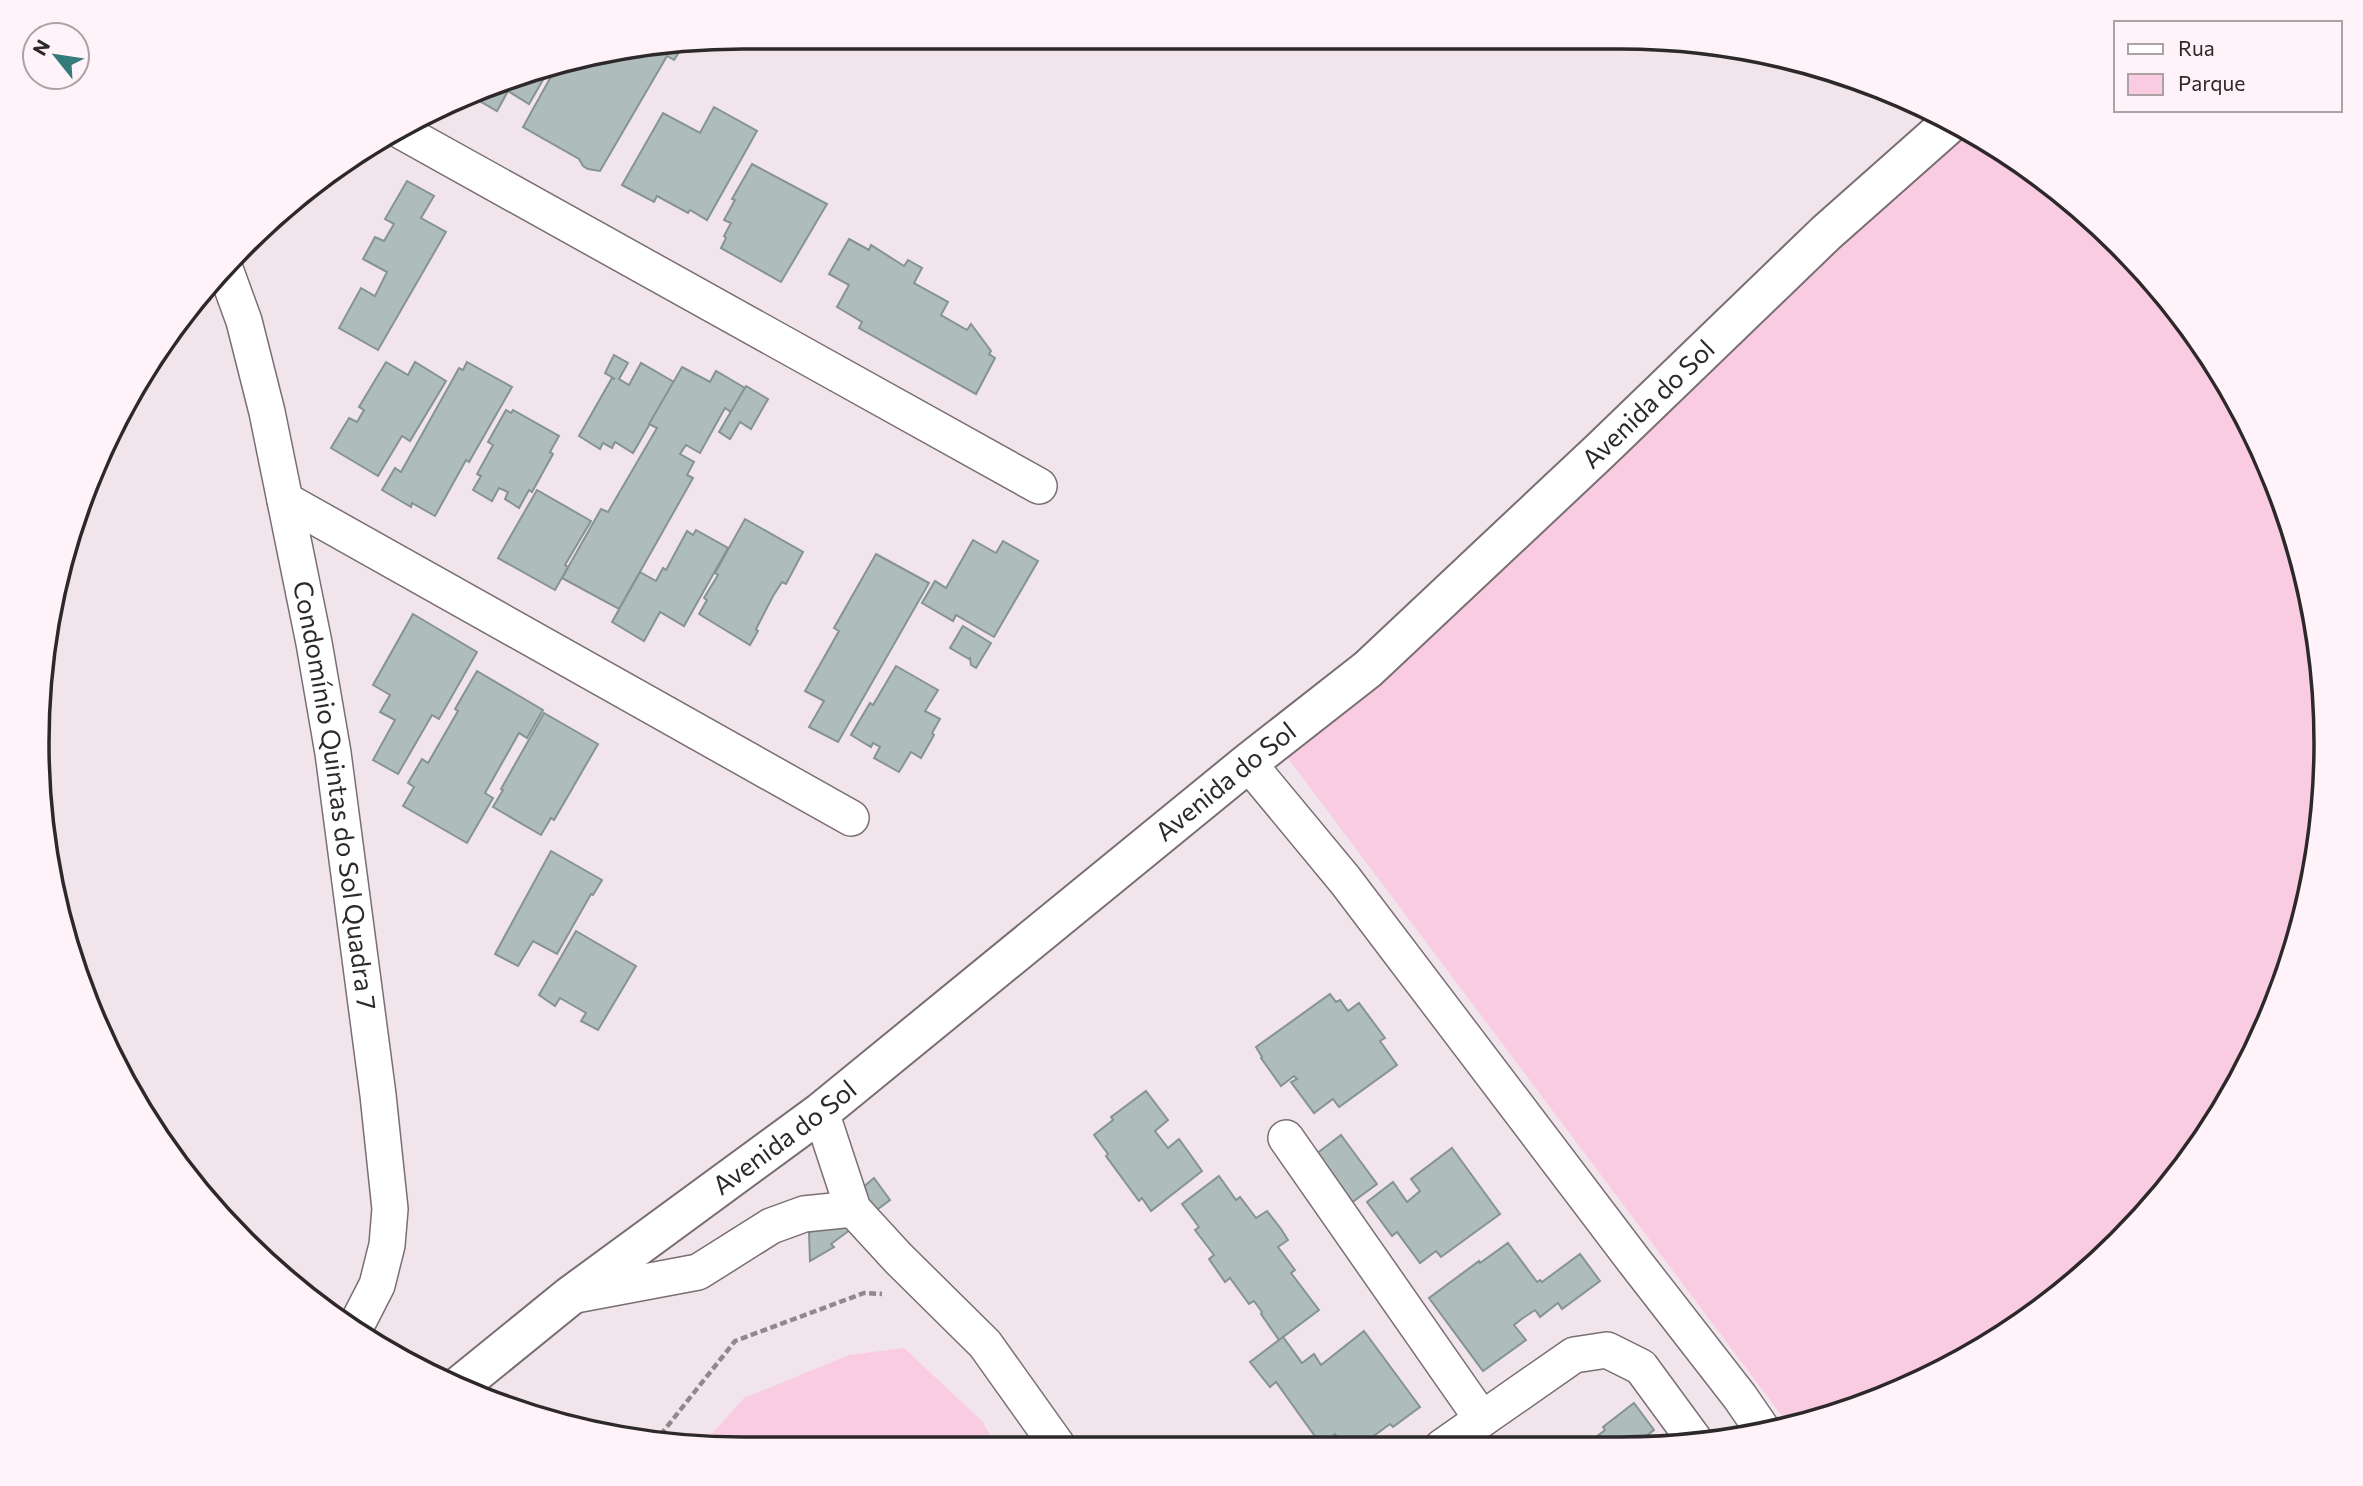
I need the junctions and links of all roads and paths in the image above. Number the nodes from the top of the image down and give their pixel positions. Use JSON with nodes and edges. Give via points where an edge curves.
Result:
{"nodes":[{"id":1,"x":1943,"y":129,"type":"edge"},
{"id":2,"x":409,"y":135,"type":"edge"},
{"id":3,"x":228,"y":277,"type":"edge"},
{"id":4,"x":1039,"y":486,"type":"dead end"},
{"id":5,"x":285,"y":500,"type":"junction"},
{"id":6,"x":1248,"y":763,"type":"junction"},
{"id":7,"x":851,"y":818,"type":"dead end"},
{"id":8,"x":821,"y":1112,"type":"junction"},
{"id":9,"x":1286,"y":1138,"type":"dead end"},
{"id":10,"x":853,"y":1209,"type":"junction"},
{"id":11,"x":891,"y":1294,"type":"dead end"},
{"id":12,"x":570,"y":1296,"type":"junction"},
{"id":13,"x":359,"y":1321,"type":"edge"},
{"id":14,"x":467,"y":1379,"type":"edge"},
{"id":15,"x":1482,"y":1419,"type":"junction"},
{"id":16,"x":1758,"y":1423,"type":"edge"},
{"id":17,"x":663,"y":1432,"type":"edge"},
{"id":18,"x":1690,"y":1433,"type":"edge"},
{"id":19,"x":1051,"y":1437,"type":"edge"},
{"id":20,"x":1456,"y":1437,"type":"edge"}],
"edges":[{"from":1,"to":6,"type":"street","name":"Avenida do Sol","via":[[1826,233],[1368,669]]},
{"from":2,"to":4,"type":"street"},
{"from":3,"to":5,"type":"street","name":"Condomínio Quintas do Sol Quadra 7","via":[[244,321]]},
{"from":5,"to":7,"type":"street"},
{"from":5,"to":13,"type":"street","name":"Condomínio Quintas do Sol Quadra 7","via":[[333,753],[390,1209],[377,1285]]},
{"from":6,"to":8,"type":"street","name":"Avenida do Sol"},
{"from":6,"to":16,"type":"street","via":[[1345,880]]},
{"from":8,"to":10,"type":"street"},
{"from":8,"to":12,"type":"street","name":"Avenida do Sol"},
{"from":9,"to":15,"type":"street"},
{"from":10,"to":12,"type":"street","via":[[804,1214],[771,1226],[698,1272]]},
{"from":10,"to":19,"type":"street","via":[[985,1344]]},
{"from":11,"to":17,"type":"path","via":[[864,1293],[735,1340]]},
{"from":12,"to":14,"type":"street","name":"Avenida do Sol"},
{"from":15,"to":18,"type":"street","via":[[1574,1355],[1608,1350],[1641,1367]]},
{"from":15,"to":20,"type":"street"}]}
